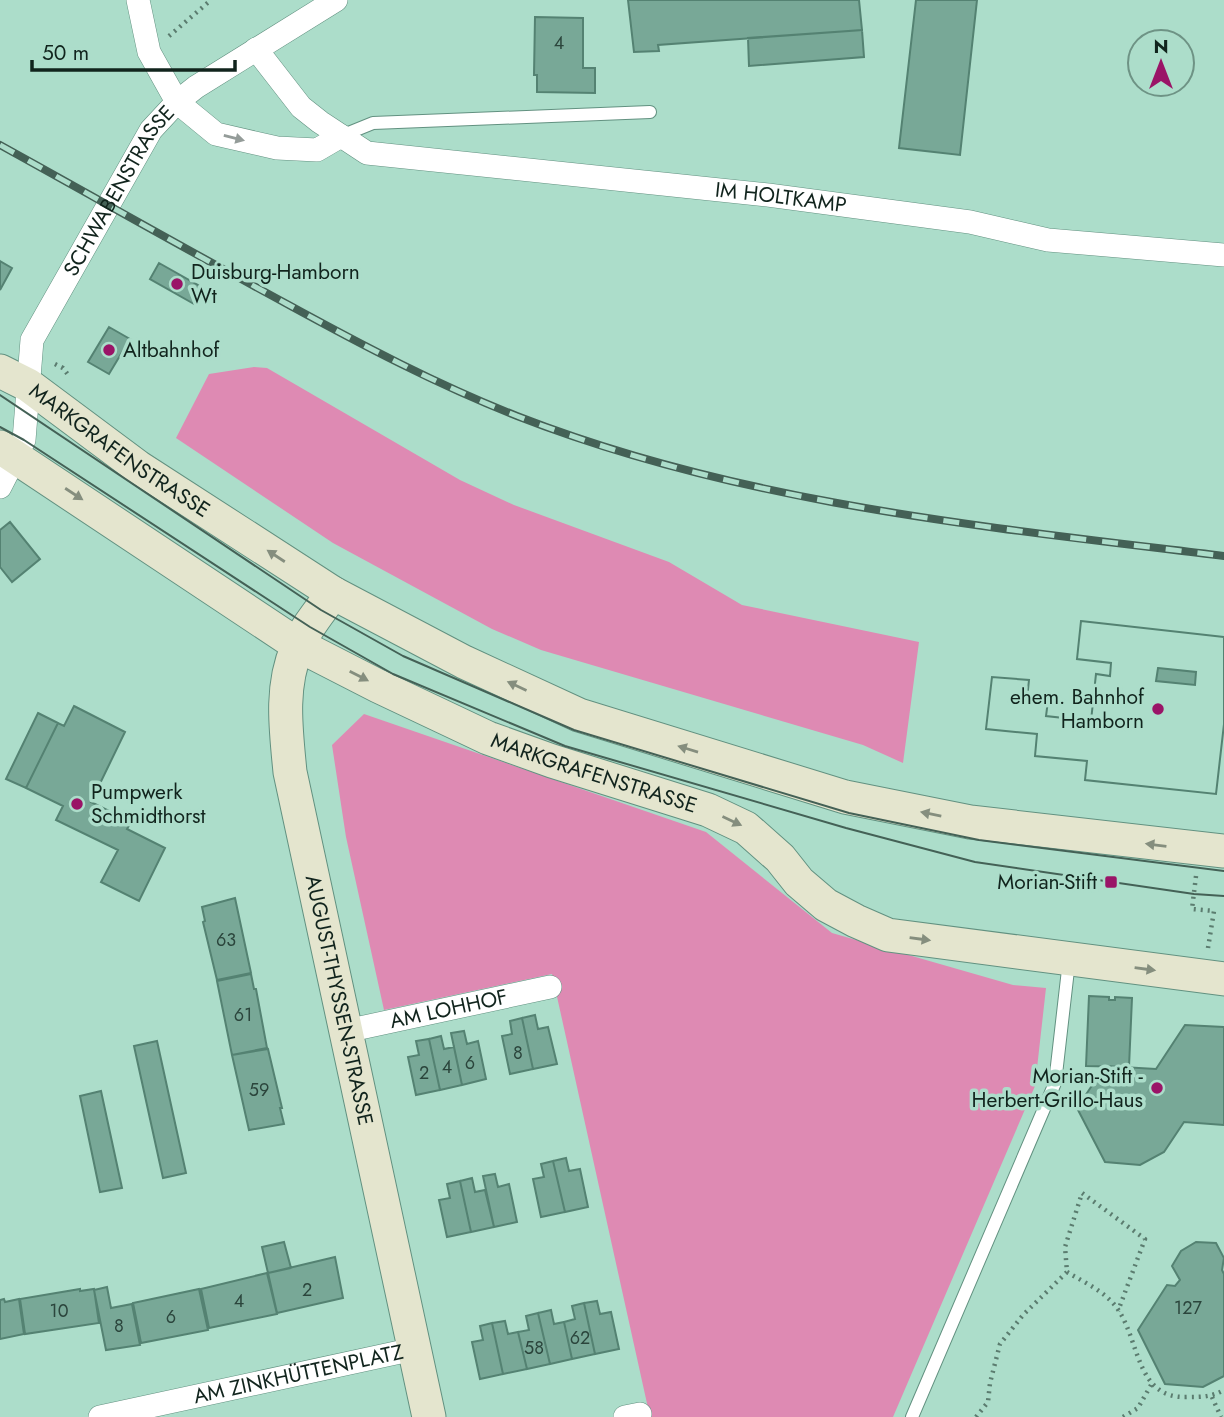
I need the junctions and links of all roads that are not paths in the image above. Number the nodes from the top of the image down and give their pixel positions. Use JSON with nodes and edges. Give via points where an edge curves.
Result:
{"nodes":[{"id":1,"x":138,"y":0,"type":"edge"},
{"id":2,"x":336,"y":0,"type":"edge"},
{"id":3,"x":256,"y":49,"type":"junction"},
{"id":4,"x":177,"y":102,"type":"junction"},
{"id":5,"x":650,"y":111,"type":"dead end"},
{"id":6,"x":341,"y":136,"type":"junction"},
{"id":7,"x":1224,"y":255,"type":"edge"},
{"id":8,"x":14,"y":378,"type":"edge"},
{"id":9,"x":8,"y":452,"type":"edge"},
{"id":10,"x":0,"y":487,"type":"edge"},
{"id":11,"x":333,"y":593,"type":"junction"},
{"id":12,"x":298,"y":645,"type":"junction"},
{"id":13,"x":1212,"y":850,"type":"edge"},
{"id":14,"x":1070,"y":959,"type":"junction"},
{"id":15,"x":1214,"y":978,"type":"edge"},
{"id":16,"x":550,"y":987,"type":"dead end"},
{"id":17,"x":346,"y":1031,"type":"junction"},
{"id":18,"x":414,"y":1349,"type":"junction"},
{"id":19,"x":100,"y":1417,"type":"edge"},
{"id":20,"x":429,"y":1417,"type":"edge"},
{"id":21,"x":912,"y":1417,"type":"edge"}],
"edges":[{"from":1,"to":4,"type":"street","name":"SCHWABENSTRASSE","via":[[149,52]]},
{"from":2,"to":3,"type":"street"},
{"from":3,"to":4,"type":"street"},
{"from":3,"to":6,"type":"street","name":"IM HOLTKAMP","via":[[301,107]]},
{"from":4,"to":6,"type":"street","one_way":true,"via":[[216,134],[276,148],[317,150]]},
{"from":4,"to":8,"type":"street","name":"SCHWABENSTRASSE","via":[[151,130]]},
{"from":5,"to":6,"type":"lane","via":[[373,123]]},
{"from":6,"to":7,"type":"street","name":"IM HOLTKAMP","via":[[368,153],[795,199],[970,222],[1048,240]]},
{"from":8,"to":9,"type":"street","name":"SCHWABENSTRASSE","via":[[24,440]]},
{"from":11,"to":8,"type":"street","name":"MARKGRAFENSTRASSE","one_way":true,"via":[[138,467]]},
{"from":9,"to":10,"type":"street","name":"SCHWABENSTRASSE"},
{"from":9,"to":12,"type":"street","name":"MARKGRAFENSTRASSE","one_way":true},
{"from":11,"to":12,"type":"street","name":"AUGUST-THYSSEN-STRASSE"},
{"from":13,"to":11,"type":"street","name":"MARKGRAFENSTRASSE","one_way":true,"via":[[970,822],[845,797],[579,715],[464,662]]},
{"from":12,"to":14,"type":"street","name":"MARKGRAFENSTRASSE","one_way":true,"via":[[488,738],[708,810],[746,828],[826,905],[877,930]]},
{"from":12,"to":17,"type":"street","name":"AUGUST-THYSSEN-STRASSE","via":[[289,669],[284,719],[290,772]]},
{"from":14,"to":15,"type":"street","name":"MARKGRAFENSTRASSE","one_way":true},
{"from":14,"to":21,"type":"lane","via":[[1055,1083]]},
{"from":16,"to":17,"type":"street","name":"AM LOHHOF"},
{"from":17,"to":18,"type":"street","name":"AUGUST-THYSSEN-STRASSE"},
{"from":18,"to":19,"type":"street","name":"AM ZINKHÜTTENPLATZ"},
{"from":18,"to":20,"type":"street","name":"AUGUST-THYSSEN-STRASSE"}]}
